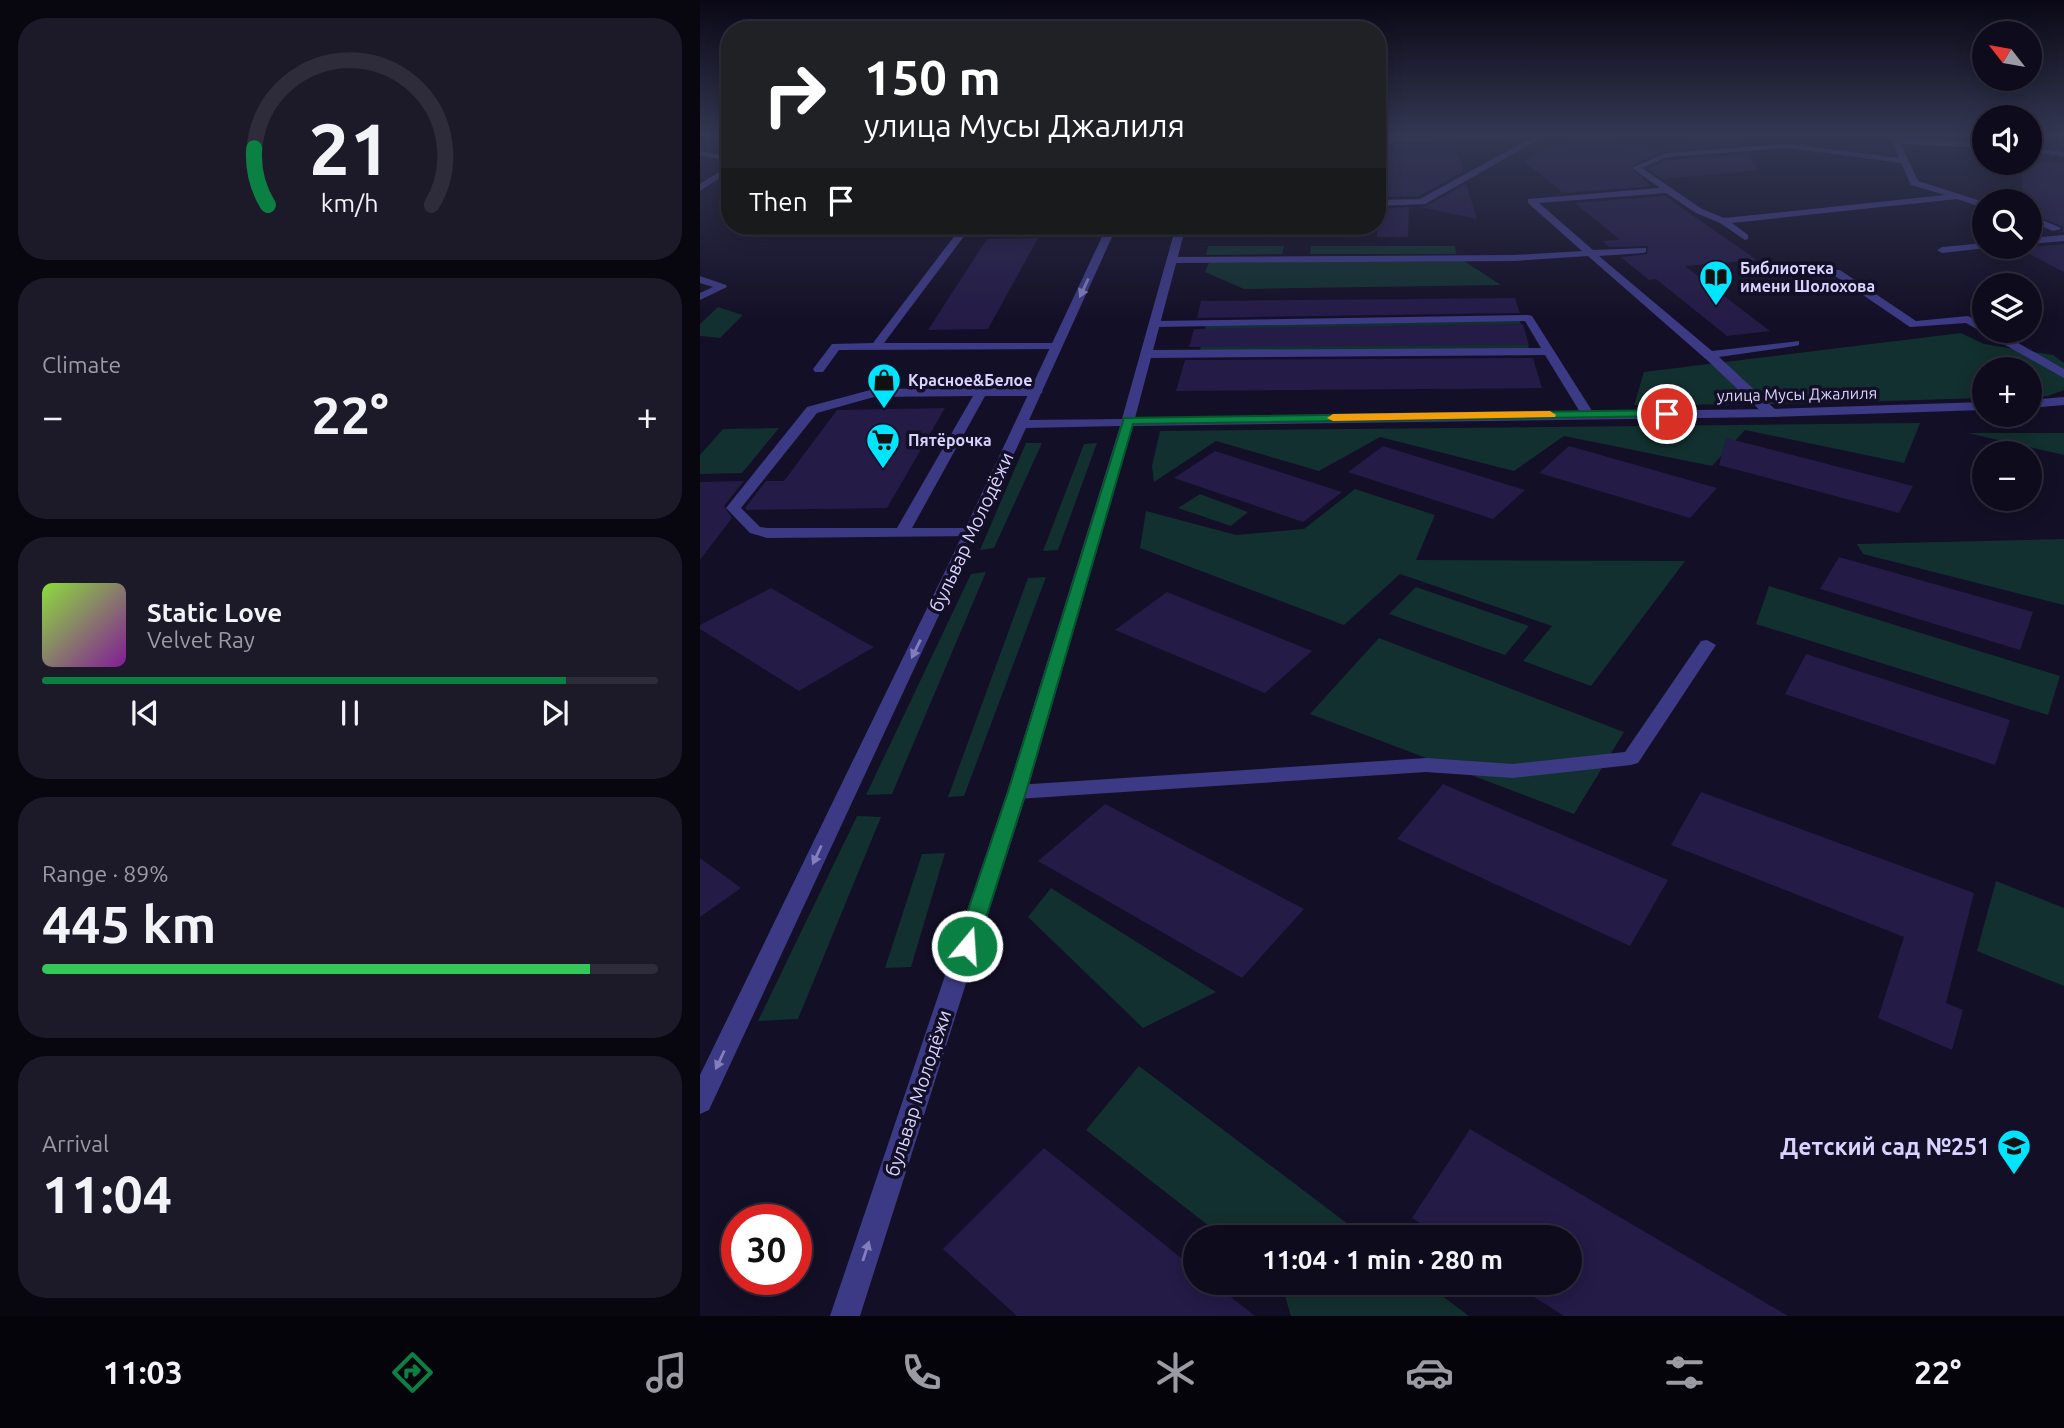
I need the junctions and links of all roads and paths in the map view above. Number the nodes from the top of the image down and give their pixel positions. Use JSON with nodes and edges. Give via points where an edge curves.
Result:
{"nodes":[{"id":1,"x":1430,"y":197,"type":"edge"},
{"id":2,"x":1575,"y":197,"type":"edge"},
{"id":3,"x":1678,"y":197,"type":"edge"},
{"id":4,"x":1951,"y":197,"type":"edge"},
{"id":5,"x":1386,"y":202,"type":"edge"},
{"id":6,"x":1723,"y":220,"type":"junction"},
{"id":7,"x":2042,"y":223,"type":"edge"},
{"id":8,"x":2056,"y":229,"type":"dead end"},
{"id":9,"x":960,"y":235,"type":"edge"},
{"id":10,"x":1109,"y":235,"type":"edge"},
{"id":11,"x":1179,"y":235,"type":"edge"},
{"id":12,"x":2064,"y":238,"type":"edge"},
{"id":13,"x":1727,"y":239,"type":"dead end"},
{"id":14,"x":2042,"y":240,"type":"edge"},
{"id":15,"x":1972,"y":247,"type":"edge"},
{"id":16,"x":1643,"y":250,"type":"dead end"},
{"id":17,"x":1942,"y":250,"type":"dead end"},
{"id":18,"x":1589,"y":254,"type":"junction"},
{"id":19,"x":1173,"y":260,"type":"junction"},
{"id":20,"x":1836,"y":272,"type":"dead end"},
{"id":21,"x":700,"y":279,"type":"edge"},
{"id":22,"x":700,"y":297,"type":"edge"},
{"id":23,"x":1972,"y":321,"type":"edge"},
{"id":24,"x":1156,"y":324,"type":"junction"},
{"id":25,"x":1795,"y":343,"type":"dead end"},
{"id":26,"x":2010,"y":343,"type":"edge"},
{"id":27,"x":876,"y":346,"type":"junction"},
{"id":28,"x":1056,"y":347,"type":"junction"},
{"id":29,"x":1549,"y":351,"type":"junction"},
{"id":30,"x":1148,"y":354,"type":"junction"},
{"id":31,"x":1711,"y":355,"type":"junction"},
{"id":32,"x":819,"y":369,"type":"dead end"},
{"id":33,"x":2064,"y":374,"type":"edge"},
{"id":34,"x":981,"y":392,"type":"junction"},
{"id":35,"x":1037,"y":392,"type":"junction"},
{"id":36,"x":2064,"y":401,"type":"edge"},
{"id":37,"x":2042,"y":403,"type":"edge"},
{"id":38,"x":1972,"y":406,"type":"edge"},
{"id":39,"x":1771,"y":413,"type":"junction"},
{"id":40,"x":1588,"y":414,"type":"junction"},
{"id":41,"x":1128,"y":421,"type":"junction"},
{"id":42,"x":1022,"y":424,"type":"junction"},
{"id":43,"x":745,"y":491,"type":"junction"},
{"id":44,"x":730,"y":492,"type":"dead end"},
{"id":45,"x":729,"y":523,"type":"dead end"},
{"id":46,"x":747,"y":523,"type":"junction"},
{"id":47,"x":902,"y":533,"type":"junction"},
{"id":48,"x":970,"y":533,"type":"junction"},
{"id":49,"x":1707,"y":645,"type":"dead end"},
{"id":50,"x":1017,"y":792,"type":"junction"},
{"id":51,"x":700,"y":1102,"type":"edge"},
{"id":52,"x":845,"y":1316,"type":"edge"}],
"edges":[{"from":1,"to":5,"type":"street","via":[[1422,202]]},
{"from":2,"to":18,"type":"street","via":[[1531,201]]},
{"from":3,"to":6,"type":"street"},
{"from":4,"to":6,"type":"street"},
{"from":6,"to":13,"type":"street","via":[[1745,237]]},
{"from":7,"to":8,"type":"street"},
{"from":9,"to":27,"type":"street"},
{"from":10,"to":28,"type":"street","name":"бульвар Молодёжи","one_way":true},
{"from":11,"to":19,"type":"street","name":"бульвар Молодёжи"},
{"from":12,"to":14,"type":"street"},
{"from":15,"to":17,"type":"street"},
{"from":16,"to":18,"type":"street"},
{"from":18,"to":19,"type":"street"},
{"from":18,"to":31,"type":"street"},
{"from":19,"to":24,"type":"street","name":"бульвар Молодёжи"},
{"from":20,"to":23,"type":"street","via":[[1914,325]]},
{"from":21,"to":22,"type":"street","via":[[722,287]]},
{"from":24,"to":29,"type":"street","via":[[1528,318]]},
{"from":24,"to":30,"type":"street","name":"бульвар Молодёжи"},
{"from":25,"to":31,"type":"street"},
{"from":26,"to":33,"type":"street"},
{"from":27,"to":28,"type":"street"},
{"from":27,"to":32,"type":"street","via":[[836,346]]},
{"from":28,"to":35,"type":"street","name":"бульвар Молодёжи"},
{"from":29,"to":30,"type":"street"},
{"from":29,"to":40,"type":"street"},
{"from":30,"to":41,"type":"street","name":"бульвар Молодёжи"},
{"from":31,"to":39,"type":"street"},
{"from":34,"to":35,"type":"street"},
{"from":34,"to":43,"type":"street","via":[[874,393],[820,407],[806,415]]},
{"from":34,"to":47,"type":"street"},
{"from":35,"to":42,"type":"street","name":"бульвар Молодёжи"},
{"from":36,"to":37,"type":"street"},
{"from":38,"to":39,"type":"street","name":"улица Мусы Джалиля"},
{"from":39,"to":40,"type":"street","name":"улица Мусы Джалиля"},
{"from":40,"to":41,"type":"street","name":"улица Мусы Джалиля"},
{"from":41,"to":42,"type":"street","name":"улица Мусы Джалиля"},
{"from":41,"to":50,"type":"street","name":"бульвар Молодёжи"},
{"from":42,"to":48,"type":"street","name":"бульвар Молодёжи"},
{"from":43,"to":44,"type":"street"},
{"from":43,"to":46,"type":"street","via":[[733,508]]},
{"from":45,"to":46,"type":"street"},
{"from":46,"to":47,"type":"street","via":[[767,533]]},
{"from":47,"to":48,"type":"street"},
{"from":48,"to":51,"type":"street","name":"бульвар Молодёжи","one_way":true},
{"from":49,"to":50,"type":"street","via":[[1631,758],[1513,771],[1426,765]]},
{"from":52,"to":50,"type":"street","name":"бульвар Молодёжи","one_way":true}]}
